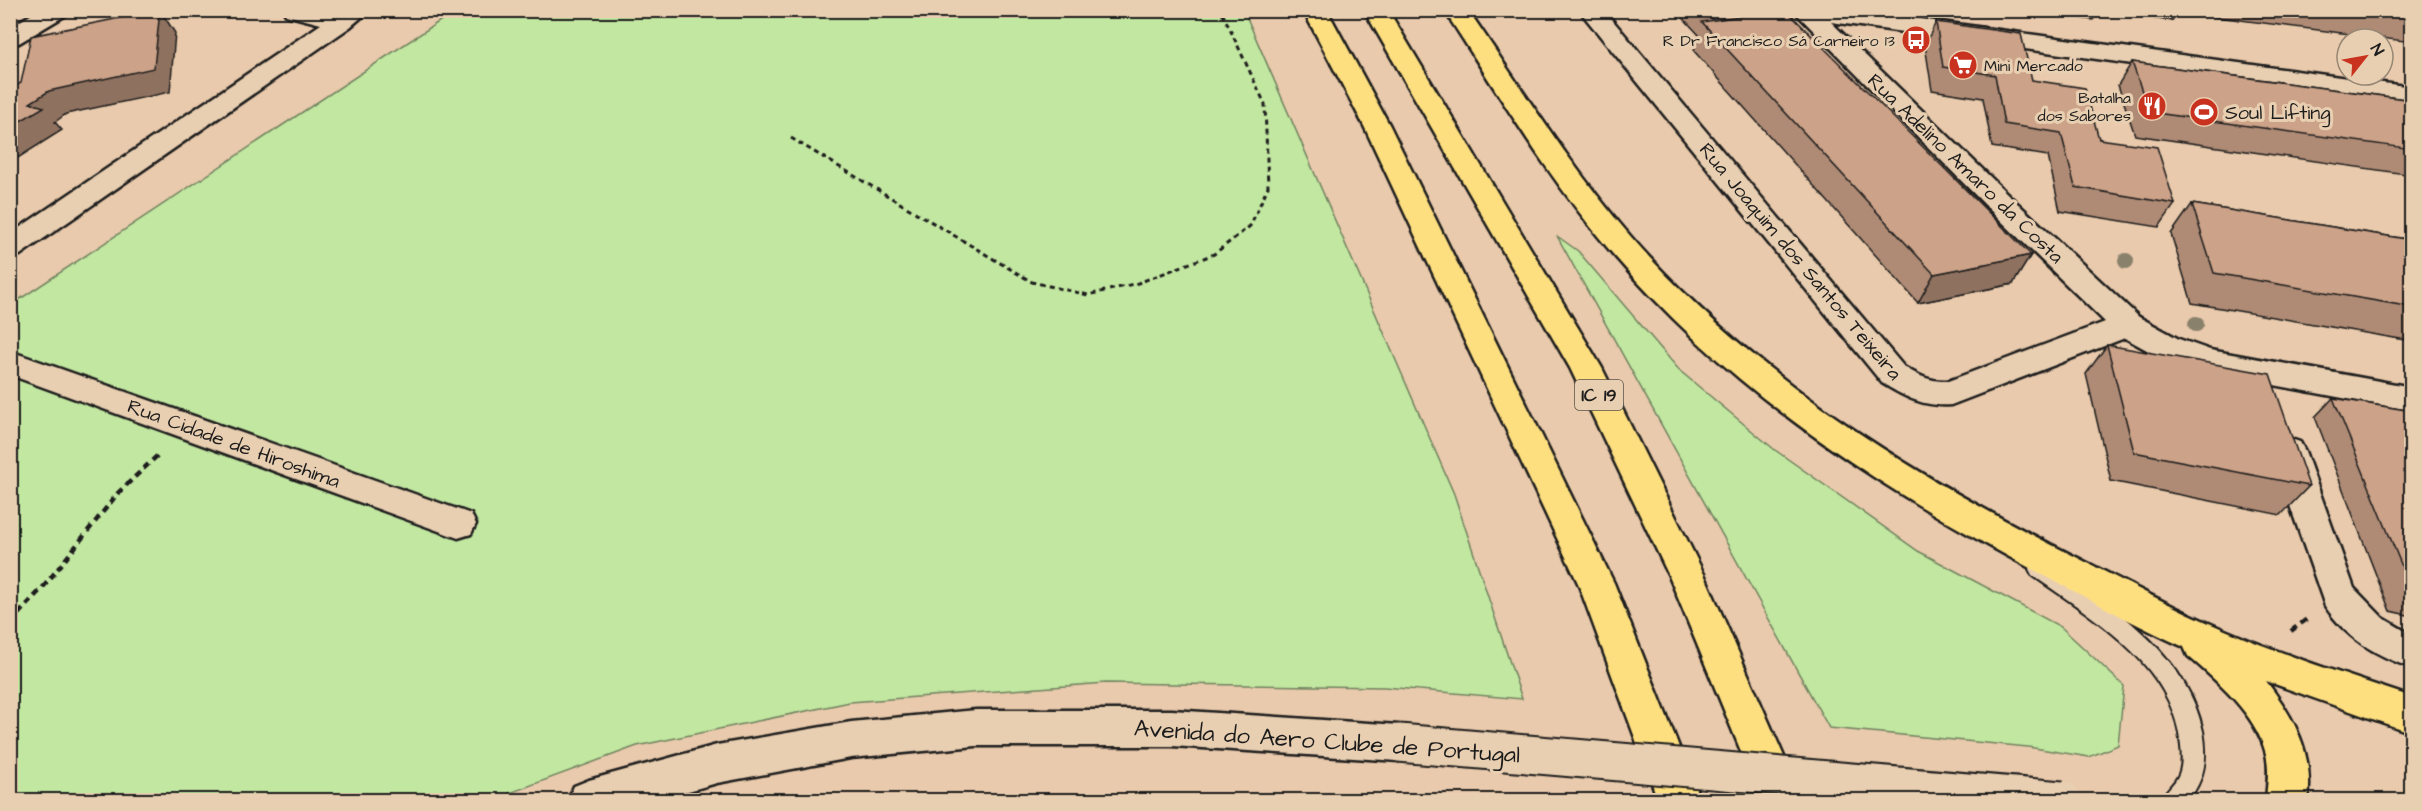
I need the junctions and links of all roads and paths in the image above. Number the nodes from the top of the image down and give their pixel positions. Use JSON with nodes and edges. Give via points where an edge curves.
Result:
{"nodes":[{"id":1,"x":57,"y":10,"type":"edge"},
{"id":2,"x":295,"y":10,"type":"edge"},
{"id":3,"x":1221,"y":10,"type":"edge"},
{"id":4,"x":1315,"y":10,"type":"edge"},
{"id":5,"x":1376,"y":10,"type":"edge"},
{"id":6,"x":1456,"y":10,"type":"edge"},
{"id":7,"x":1591,"y":10,"type":"edge"},
{"id":8,"x":1805,"y":11,"type":"edge"},
{"id":9,"x":350,"y":16,"type":"edge"},
{"id":10,"x":10,"y":38,"type":"edge"},
{"id":11,"x":2412,"y":95,"type":"edge"},
{"id":12,"x":791,"y":138,"type":"dead end"},
{"id":13,"x":10,"y":248,"type":"edge"},
{"id":14,"x":2128,"y":325,"type":"junction"},
{"id":15,"x":10,"y":362,"type":"edge"},
{"id":16,"x":2261,"y":373,"type":"junction"},
{"id":17,"x":2412,"y":399,"type":"edge"},
{"id":18,"x":189,"y":427,"type":"junction"},
{"id":19,"x":458,"y":524,"type":"dead end"},
{"id":20,"x":1982,"y":528,"type":"junction"},
{"id":21,"x":10,"y":623,"type":"edge"},
{"id":22,"x":2185,"y":630,"type":"junction"},
{"id":23,"x":2412,"y":652,"type":"edge"},
{"id":24,"x":2412,"y":715,"type":"edge"},
{"id":25,"x":2062,"y":800,"type":"edge"},
{"id":26,"x":589,"y":801,"type":"edge"},
{"id":27,"x":1679,"y":801,"type":"edge"},
{"id":28,"x":1782,"y":801,"type":"edge"},
{"id":29,"x":2070,"y":801,"type":"edge"},
{"id":30,"x":2173,"y":801,"type":"edge"},
{"id":31,"x":2287,"y":801,"type":"edge"}],
"edges":[{"from":1,"to":10,"type":"street"},
{"from":2,"to":9,"type":"street"},
{"from":3,"to":12,"type":"path","via":[[1265,104],[1268,187],[1250,226],[1214,254],[1138,283],[1088,295],[1032,282]]},
{"from":4,"to":27,"type":"highway","via":[[1377,126],[1596,583]]},
{"from":5,"to":28,"type":"highway","number":"IC 19","via":[[1586,368],[1687,576]]},
{"from":6,"to":20,"type":"highway","via":[[1576,188],[1640,264],[1707,333],[1835,435],[1917,491]]},
{"from":7,"to":14,"type":"street","name":"Rua Joaquim dos Santos Teixeira","via":[[1893,375],[1906,384],[1935,394],[1966,389]]},
{"from":8,"to":11,"type":"street"},
{"from":8,"to":14,"type":"street","name":"Rua Adelino Amaro da Costa"},
{"from":9,"to":13,"type":"street"},
{"from":14,"to":16,"type":"street","name":"Rua Adelino Amaro da Costa","via":[[2185,354]]},
{"from":15,"to":18,"type":"street","name":"Rua Cidade de Hiroshima"},
{"from":16,"to":17,"type":"street","name":"Rua Adelino Amaro da Costa"},
{"from":16,"to":23,"type":"street","via":[[2338,595],[2349,613],[2381,638]]},
{"from":18,"to":19,"type":"street","name":"Rua Cidade de Hiroshima"},
{"from":18,"to":21,"type":"path","via":[[118,493]]},
{"from":20,"to":22,"type":"highway"},
{"from":20,"to":30,"type":"lane","via":[[2127,634],[2156,662],[2176,690],[2192,730],[2194,758],[2188,781]]},
{"from":22,"to":24,"type":"highway"},
{"from":22,"to":31,"type":"highway","via":[[2234,672],[2273,724],[2288,763]]},
{"from":25,"to":26,"type":"street","name":"Avenida do Aero Clube de Portugal","bridge":true,"via":[[1399,743],[1172,728],[976,728],[851,740],[729,762]]},
{"from":25,"to":29,"type":"street","name":"Avenida do Aero Clube de Portugal"}]}
